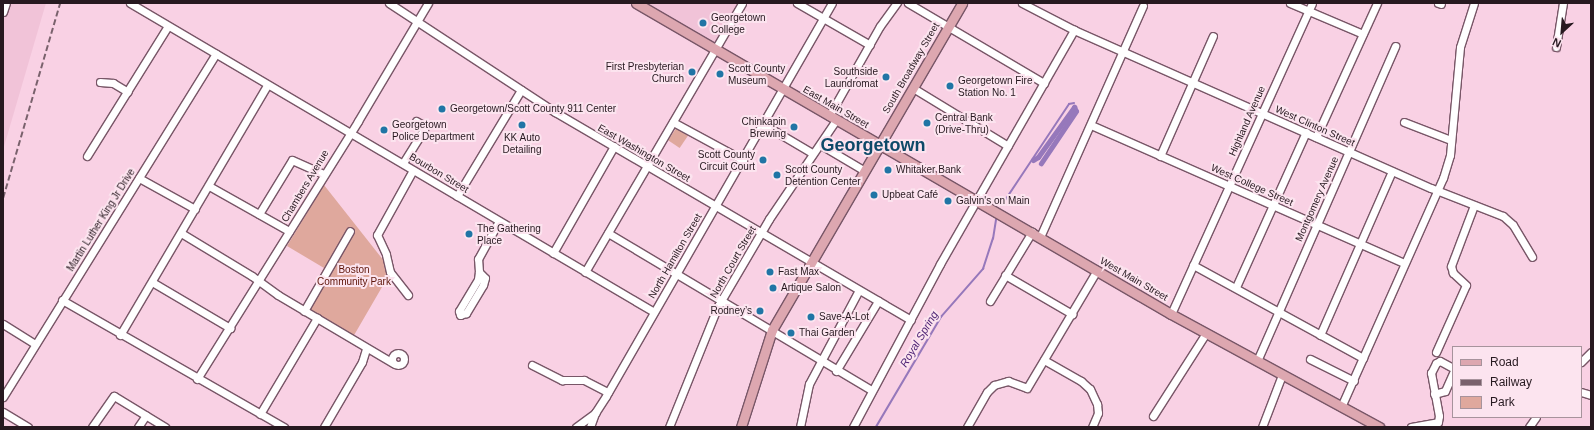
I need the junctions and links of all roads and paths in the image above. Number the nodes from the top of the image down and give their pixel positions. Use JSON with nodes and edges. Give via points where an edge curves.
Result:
{"nodes":[{"id":1,"x":130,"y":3,"type":"edge"},
{"id":2,"x":389,"y":3,"type":"edge"},
{"id":3,"x":428,"y":3,"type":"edge"},
{"id":4,"x":636,"y":3,"type":"edge"},
{"id":5,"x":742,"y":3,"type":"edge"},
{"id":6,"x":796,"y":3,"type":"edge"},
{"id":7,"x":832,"y":3,"type":"edge"},
{"id":8,"x":897,"y":3,"type":"edge"},
{"id":9,"x":908,"y":3,"type":"edge"},
{"id":10,"x":962,"y":3,"type":"edge"},
{"id":11,"x":1290,"y":3,"type":"edge"},
{"id":12,"x":1312,"y":3,"type":"edge"},
{"id":13,"x":1377,"y":3,"type":"edge"},
{"id":14,"x":1474,"y":3,"type":"edge"},
{"id":15,"x":1563,"y":3,"type":"edge"},
{"id":16,"x":1027,"y":4,"type":"edge"},
{"id":17,"x":1143,"y":6,"type":"dead end"},
{"id":18,"x":1308,"y":11,"type":"junction"},
{"id":19,"x":823,"y":19,"type":"junction"},
{"id":20,"x":418,"y":20,"type":"junction"},
{"id":21,"x":168,"y":26,"type":"junction"},
{"id":22,"x":948,"y":26,"type":"junction"},
{"id":23,"x":1074,"y":30,"type":"junction"},
{"id":24,"x":1363,"y":34,"type":"junction"},
{"id":25,"x":1213,"y":36,"type":"dead end"},
{"id":26,"x":870,"y":45,"type":"junction"},
{"id":27,"x":1395,"y":46,"type":"dead end"},
{"id":28,"x":1556,"y":47,"type":"dead end"},
{"id":29,"x":715,"y":49,"type":"junction"},
{"id":30,"x":1122,"y":52,"type":"junction"},
{"id":31,"x":216,"y":54,"type":"junction"},
{"id":32,"x":100,"y":82,"type":"dead end"},
{"id":33,"x":1044,"y":83,"type":"junction"},
{"id":34,"x":1192,"y":83,"type":"junction"},
{"id":35,"x":267,"y":85,"type":"junction"},
{"id":36,"x":913,"y":88,"type":"junction"},
{"id":37,"x":783,"y":89,"type":"junction"},
{"id":38,"x":521,"y":90,"type":"junction"},
{"id":39,"x":128,"y":92,"type":"junction"},
{"id":40,"x":1261,"y":113,"type":"junction"},
{"id":41,"x":832,"y":118,"type":"junction"},
{"id":42,"x":416,"y":121,"type":"dead end"},
{"id":43,"x":673,"y":122,"type":"junction"},
{"id":44,"x":1404,"y":122,"type":"dead end"},
{"id":45,"x":763,"y":124,"type":"junction"},
{"id":46,"x":1091,"y":125,"type":"junction"},
{"id":47,"x":350,"y":132,"type":"junction"},
{"id":48,"x":1306,"y":132,"type":"junction"},
{"id":49,"x":1316,"y":137,"type":"junction"},
{"id":50,"x":1450,"y":140,"type":"junction"},
{"id":51,"x":821,"y":145,"type":"junction"},
{"id":52,"x":880,"y":145,"type":"junction"},
{"id":53,"x":614,"y":146,"type":"junction"},
{"id":54,"x":1008,"y":146,"type":"junction"},
{"id":55,"x":812,"y":152,"type":"junction"},
{"id":56,"x":1348,"y":152,"type":"junction"},
{"id":57,"x":87,"y":156,"type":"dead end"},
{"id":58,"x":1160,"y":156,"type":"junction"},
{"id":59,"x":742,"y":160,"type":"junction"},
{"id":60,"x":403,"y":164,"type":"junction"},
{"id":61,"x":647,"y":166,"type":"junction"},
{"id":62,"x":413,"y":170,"type":"junction"},
{"id":63,"x":865,"y":171,"type":"junction"},
{"id":64,"x":1392,"y":171,"type":"junction"},
{"id":65,"x":324,"y":174,"type":"junction"},
{"id":66,"x":139,"y":178,"type":"junction"},
{"id":67,"x":1230,"y":185,"type":"junction"},
{"id":68,"x":209,"y":186,"type":"junction"},
{"id":69,"x":1435,"y":190,"type":"junction"},
{"id":70,"x":457,"y":196,"type":"junction"},
{"id":71,"x":977,"y":200,"type":"junction"},
{"id":72,"x":1272,"y":204,"type":"junction"},
{"id":73,"x":1474,"y":205,"type":"junction"},
{"id":74,"x":716,"y":206,"type":"junction"},
{"id":75,"x":195,"y":209,"type":"junction"},
{"id":76,"x":259,"y":214,"type":"junction"},
{"id":77,"x":499,"y":221,"type":"junction"},
{"id":78,"x":1316,"y":224,"type":"junction"},
{"id":79,"x":289,"y":231,"type":"junction"},
{"id":80,"x":350,"y":231,"type":"dead end"},
{"id":81,"x":1032,"y":232,"type":"junction"},
{"id":82,"x":181,"y":233,"type":"junction"},
{"id":83,"x":608,"y":233,"type":"junction"},
{"id":84,"x":761,"y":233,"type":"junction"},
{"id":85,"x":1040,"y":237,"type":"junction"},
{"id":86,"x":1360,"y":244,"type":"junction"},
{"id":87,"x":553,"y":253,"type":"junction"},
{"id":88,"x":1532,"y":257,"type":"dead end"},
{"id":89,"x":812,"y":262,"type":"junction"},
{"id":90,"x":1404,"y":264,"type":"junction"},
{"id":91,"x":1193,"y":265,"type":"junction"},
{"id":92,"x":1097,"y":270,"type":"junction"},
{"id":93,"x":479,"y":272,"type":"junction"},
{"id":94,"x":585,"y":272,"type":"junction"},
{"id":95,"x":676,"y":274,"type":"junction"},
{"id":96,"x":1005,"y":276,"type":"junction"},
{"id":97,"x":259,"y":281,"type":"junction"},
{"id":98,"x":152,"y":282,"type":"junction"},
{"id":99,"x":1236,"y":287,"type":"junction"},
{"id":100,"x":859,"y":290,"type":"junction"},
{"id":101,"x":408,"y":295,"type":"dead end"},
{"id":102,"x":62,"y":300,"type":"junction"},
{"id":103,"x":878,"y":301,"type":"junction"},
{"id":104,"x":990,"y":301,"type":"dead end"},
{"id":105,"x":721,"y":302,"type":"junction"},
{"id":106,"x":304,"y":311,"type":"junction"},
{"id":107,"x":654,"y":312,"type":"junction"},
{"id":108,"x":1278,"y":312,"type":"junction"},
{"id":109,"x":1072,"y":314,"type":"junction"},
{"id":110,"x":1171,"y":314,"type":"junction"},
{"id":111,"x":317,"y":318,"type":"junction"},
{"id":112,"x":911,"y":320,"type":"junction"},
{"id":113,"x":3,"y":324,"type":"edge"},
{"id":114,"x":230,"y":328,"type":"junction"},
{"id":115,"x":771,"y":332,"type":"junction"},
{"id":116,"x":1206,"y":333,"type":"junction"},
{"id":117,"x":120,"y":335,"type":"junction"},
{"id":118,"x":1320,"y":335,"type":"junction"},
{"id":119,"x":35,"y":344,"type":"junction"},
{"id":120,"x":366,"y":349,"type":"junction"},
{"id":121,"x":1436,"y":352,"type":"dead end"},
{"id":122,"x":1591,"y":352,"type":"edge"},
{"id":123,"x":1364,"y":358,"type":"junction"},
{"id":124,"x":1310,"y":359,"type":"dead end"},
{"id":125,"x":1044,"y":360,"type":"junction"},
{"id":126,"x":1257,"y":361,"type":"junction"},
{"id":127,"x":1582,"y":361,"type":"edge"},
{"id":128,"x":820,"y":362,"type":"junction"},
{"id":129,"x":393,"y":363,"type":"dead end"},
{"id":130,"x":532,"y":365,"type":"dead end"},
{"id":131,"x":1452,"y":368,"type":"edge"},
{"id":132,"x":836,"y":371,"type":"junction"},
{"id":133,"x":1282,"y":375,"type":"junction"},
{"id":134,"x":1452,"y":375,"type":"edge"},
{"id":135,"x":197,"y":379,"type":"junction"},
{"id":136,"x":1354,"y":381,"type":"junction"},
{"id":137,"x":871,"y":390,"type":"junction"},
{"id":138,"x":608,"y":392,"type":"junction"},
{"id":139,"x":1434,"y":394,"type":"junction"},
{"id":140,"x":3,"y":397,"type":"edge"},
{"id":141,"x":1341,"y":407,"type":"junction"},
{"id":142,"x":3,"y":412,"type":"edge"},
{"id":143,"x":595,"y":413,"type":"junction"},
{"id":144,"x":260,"y":414,"type":"junction"},
{"id":145,"x":146,"y":415,"type":"junction"},
{"id":146,"x":1153,"y":416,"type":"dead end"},
{"id":147,"x":1535,"y":418,"type":"edge"},
{"id":148,"x":28,"y":427,"type":"edge"},
{"id":149,"x":92,"y":427,"type":"edge"},
{"id":150,"x":138,"y":427,"type":"edge"},
{"id":151,"x":165,"y":427,"type":"edge"},
{"id":152,"x":284,"y":427,"type":"edge"},
{"id":153,"x":324,"y":427,"type":"edge"},
{"id":154,"x":578,"y":427,"type":"edge"},
{"id":155,"x":590,"y":427,"type":"edge"},
{"id":156,"x":669,"y":427,"type":"edge"},
{"id":157,"x":741,"y":427,"type":"edge"},
{"id":158,"x":800,"y":427,"type":"edge"},
{"id":159,"x":853,"y":427,"type":"edge"},
{"id":160,"x":967,"y":427,"type":"edge"},
{"id":161,"x":1092,"y":427,"type":"edge"},
{"id":162,"x":1262,"y":427,"type":"edge"},
{"id":163,"x":1379,"y":427,"type":"edge"},
{"id":164,"x":1411,"y":427,"type":"edge"},
{"id":165,"x":1529,"y":427,"type":"edge"}],
"edges":[{"from":1,"to":21,"type":"street","name":"Bourbon Street"},
{"from":2,"to":20,"type":"street","name":"East Washington Street"},
{"from":3,"to":20,"type":"street","name":"Chambers Avenue"},
{"from":4,"to":29,"type":"main road","name":"East Main Street"},
{"from":5,"to":29,"type":"street"},
{"from":6,"to":19,"type":"street"},
{"from":7,"to":19,"type":"street","name":"North Hamilton Street"},
{"from":8,"to":26,"type":"street","name":"North Court Street"},
{"from":9,"to":22,"type":"street"},
{"from":10,"to":22,"type":"main road","name":"South Broadway Street"},
{"from":11,"to":18,"type":"street"},
{"from":12,"to":18,"type":"street","name":"Highland Avenue"},
{"from":13,"to":24,"type":"street"},
{"from":14,"to":50,"type":"street","via":[[1462,35]]},
{"from":15,"to":28,"type":"street"},
{"from":16,"to":23,"type":"street","name":"West Clinton Street"},
{"from":17,"to":30,"type":"street"},
{"from":18,"to":24,"type":"street"},
{"from":18,"to":40,"type":"street","name":"Highland Avenue"},
{"from":19,"to":26,"type":"street","via":[[829,20]]},
{"from":19,"to":37,"type":"street","name":"North Hamilton Street"},
{"from":20,"to":38,"type":"street","name":"East Washington Street"},
{"from":20,"to":47,"type":"street","name":"Chambers Avenue"},
{"from":21,"to":31,"type":"street","name":"Bourbon Street"},
{"from":21,"to":39,"type":"street"},
{"from":22,"to":33,"type":"street"},
{"from":22,"to":36,"type":"main road","name":"South Broadway Street"},
{"from":23,"to":30,"type":"street","name":"West Clinton Street"},
{"from":23,"to":33,"type":"street"},
{"from":24,"to":49,"type":"street"},
{"from":25,"to":34,"type":"street"},
{"from":26,"to":41,"type":"street","name":"North Court Street"},
{"from":27,"to":56,"type":"street","name":"Montgomery Avenue"},
{"from":29,"to":37,"type":"main road","name":"East Main Street"},
{"from":29,"to":43,"type":"street"},
{"from":30,"to":34,"type":"street","name":"West Clinton Street"},
{"from":30,"to":46,"type":"street"},
{"from":31,"to":35,"type":"street","name":"Bourbon Street"},
{"from":31,"to":66,"type":"street","name":"Martin Luther King Jr Drive"},
{"from":32,"to":39,"type":"street","via":[[113,83]]},
{"from":33,"to":54,"type":"street"},
{"from":34,"to":40,"type":"street","name":"West Clinton Street"},
{"from":34,"to":58,"type":"street"},
{"from":35,"to":47,"type":"street","name":"Bourbon Street"},
{"from":35,"to":68,"type":"street"},
{"from":36,"to":52,"type":"main road","name":"South Broadway Street"},
{"from":36,"to":54,"type":"street"},
{"from":37,"to":41,"type":"main road","name":"East Main Street"},
{"from":37,"to":45,"type":"street","name":"North Hamilton Street"},
{"from":38,"to":53,"type":"street","name":"East Washington Street"},
{"from":38,"to":70,"type":"street"},
{"from":39,"to":57,"type":"street"},
{"from":40,"to":48,"type":"street","name":"West Clinton Street"},
{"from":40,"to":67,"type":"street","name":"Highland Avenue"},
{"from":41,"to":51,"type":"street","name":"North Court Street"},
{"from":41,"to":52,"type":"main road","name":"East Main Street"},
{"from":42,"to":60,"type":"street","via":[[424,125],[424,129]]},
{"from":43,"to":59,"type":"street"},
{"from":43,"to":61,"type":"street"},
{"from":44,"to":50,"type":"street"},
{"from":45,"to":55,"type":"street"},
{"from":45,"to":59,"type":"street","name":"North Hamilton Street"},
{"from":46,"to":58,"type":"street","name":"West College Street"},
{"from":46,"to":85,"type":"street"},
{"from":47,"to":60,"type":"street","name":"Bourbon Street"},
{"from":47,"to":65,"type":"street","name":"Chambers Avenue"},
{"from":48,"to":49,"type":"street","name":"West Clinton Street"},
{"from":48,"to":72,"type":"street"},
{"from":49,"to":56,"type":"street","name":"West Clinton Street"},
{"from":50,"to":69,"type":"street","via":[[1450,155],[1443,178]]},
{"from":51,"to":55,"type":"street","name":"North Court Street"},
{"from":51,"to":63,"type":"street"},
{"from":52,"to":63,"type":"main road","name":"South Broadway Street"},
{"from":52,"to":71,"type":"main road","name":"West Main Street"},
{"from":53,"to":61,"type":"street","name":"East Washington Street"},
{"from":53,"to":87,"type":"street"},
{"from":54,"to":71,"type":"street"},
{"from":55,"to":84,"type":"street","name":"North Court Street"},
{"from":56,"to":64,"type":"street","name":"West Clinton Street"},
{"from":56,"to":78,"type":"street","name":"Montgomery Avenue"},
{"from":58,"to":67,"type":"street","name":"West College Street"},
{"from":59,"to":74,"type":"street","name":"North Hamilton Street"},
{"from":60,"to":62,"type":"street","name":"Bourbon Street"},
{"from":61,"to":74,"type":"street","name":"East Washington Street"},
{"from":61,"to":83,"type":"street"},
{"from":62,"to":70,"type":"street","name":"Bourbon Street"},
{"from":62,"to":101,"type":"street","via":[[377,235],[386,254],[390,272]]},
{"from":63,"to":89,"type":"main road","name":"South Broadway Street"},
{"from":64,"to":69,"type":"street","name":"West Clinton Street"},
{"from":64,"to":86,"type":"street"},
{"from":65,"to":76,"type":"street","via":[[292,160]]},
{"from":65,"to":79,"type":"street","name":"Chambers Avenue"},
{"from":66,"to":75,"type":"street"},
{"from":66,"to":102,"type":"street","name":"Martin Luther King Jr Drive"},
{"from":67,"to":72,"type":"street","name":"West College Street"},
{"from":67,"to":91,"type":"street","name":"Highland Avenue"},
{"from":68,"to":75,"type":"street"},
{"from":68,"to":76,"type":"street"},
{"from":69,"to":73,"type":"street","name":"West Clinton Street"},
{"from":69,"to":90,"type":"street"},
{"from":70,"to":77,"type":"street","name":"Bourbon Street"},
{"from":71,"to":81,"type":"main road","name":"West Main Street"},
{"from":71,"to":112,"type":"street"},
{"from":72,"to":78,"type":"street","name":"West College Street"},
{"from":72,"to":99,"type":"street"},
{"from":73,"to":88,"type":"street","name":"West Clinton Street","via":[[1508,219]]},
{"from":73,"to":121,"type":"street","via":[[1451,266],[1453,273],[1466,285]]},
{"from":74,"to":84,"type":"street","name":"East Washington Street"},
{"from":74,"to":95,"type":"street","name":"North Hamilton Street"},
{"from":75,"to":82,"type":"street"},
{"from":76,"to":79,"type":"street"},
{"from":77,"to":87,"type":"street","name":"Bourbon Street"},
{"from":77,"to":93,"type":"street","via":[[478,259]]},
{"from":78,"to":86,"type":"street","name":"West College Street"},
{"from":78,"to":108,"type":"street","name":"Montgomery Avenue"},
{"from":79,"to":97,"type":"street","name":"Chambers Avenue"},
{"from":80,"to":106,"type":"street"},
{"from":81,"to":85,"type":"main road","name":"West Main Street"},
{"from":81,"to":96,"type":"street"},
{"from":82,"to":97,"type":"street"},
{"from":82,"to":98,"type":"street"},
{"from":83,"to":94,"type":"street"},
{"from":83,"to":95,"type":"street"},
{"from":84,"to":89,"type":"street","name":"East Washington Street"},
{"from":84,"to":105,"type":"street","name":"North Court Street"},
{"from":85,"to":92,"type":"main road","name":"West Main Street"},
{"from":86,"to":90,"type":"street","name":"West College Street"},
{"from":86,"to":118,"type":"street"},
{"from":87,"to":94,"type":"street","name":"Bourbon Street"},
{"from":89,"to":100,"type":"street","name":"East Washington Street"},
{"from":89,"to":115,"type":"main road","name":"South Broadway Street"},
{"from":90,"to":123,"type":"street"},
{"from":91,"to":99,"type":"street"},
{"from":91,"to":110,"type":"street","name":"Highland Avenue"},
{"from":92,"to":109,"type":"street"},
{"from":92,"to":110,"type":"main road","name":"West Main Street"},
{"from":93,"to":93,"type":"street","via":[[478,279],[459,311],[460,315],[466,313],[483,285],[485,278]]},
{"from":94,"to":107,"type":"street","name":"Bourbon Street"},
{"from":95,"to":105,"type":"street"},
{"from":95,"to":107,"type":"street","name":"North Hamilton Street"},
{"from":96,"to":104,"type":"street"},
{"from":96,"to":109,"type":"street"},
{"from":97,"to":106,"type":"street"},
{"from":97,"to":114,"type":"street","name":"Chambers Avenue"},
{"from":98,"to":114,"type":"street"},
{"from":98,"to":117,"type":"street"},
{"from":99,"to":108,"type":"street"},
{"from":100,"to":103,"type":"street","name":"East Washington Street"},
{"from":100,"to":128,"type":"street"},
{"from":102,"to":117,"type":"street"},
{"from":102,"to":119,"type":"street","name":"Martin Luther King Jr Drive"},
{"from":103,"to":112,"type":"street","name":"East Washington Street"},
{"from":103,"to":132,"type":"street"},
{"from":105,"to":115,"type":"street"},
{"from":105,"to":156,"type":"street","name":"North Court Street"},
{"from":106,"to":111,"type":"street"},
{"from":107,"to":138,"type":"street","name":"North Hamilton Street"},
{"from":108,"to":118,"type":"street"},
{"from":108,"to":126,"type":"street","name":"Montgomery Avenue"},
{"from":109,"to":125,"type":"street"},
{"from":110,"to":116,"type":"main road","name":"West Main Street"},
{"from":111,"to":120,"type":"street"},
{"from":111,"to":144,"type":"street"},
{"from":112,"to":137,"type":"street","via":[[875,388]]},
{"from":113,"to":119,"type":"street"},
{"from":114,"to":135,"type":"street","name":"Chambers Avenue"},
{"from":115,"to":128,"type":"street"},
{"from":115,"to":157,"type":"main road","name":"South Broadway Street"},
{"from":116,"to":126,"type":"main road","name":"West Main Street"},
{"from":116,"to":146,"type":"street"},
{"from":117,"to":135,"type":"street"},
{"from":118,"to":123,"type":"street"},
{"from":119,"to":140,"type":"street","name":"Martin Luther King Jr Drive"},
{"from":120,"to":129,"type":"street"},
{"from":120,"to":153,"type":"street","via":[[362,362]]},
{"from":122,"to":127,"type":"street"},
{"from":123,"to":136,"type":"street"},
{"from":124,"to":136,"type":"street"},
{"from":125,"to":160,"type":"street","via":[[1027,388],[1008,381],[994,385],[987,392]]},
{"from":125,"to":161,"type":"street","via":[[1082,381],[1090,389],[1098,413]]},
{"from":126,"to":133,"type":"main road","name":"West Main Street"},
{"from":128,"to":132,"type":"street"},
{"from":128,"to":158,"type":"street","via":[[809,384]]},
{"from":130,"to":138,"type":"street","via":[[562,380],[584,380]]},
{"from":131,"to":139,"type":"street","via":[[1440,362],[1433,367],[1430,380]]},
{"from":132,"to":137,"type":"street"},
{"from":133,"to":141,"type":"main road","name":"West Main Street"},
{"from":133,"to":162,"type":"street"},
{"from":134,"to":139,"type":"street","via":[[1445,391]]},
{"from":135,"to":144,"type":"street"},
{"from":136,"to":141,"type":"street"},
{"from":137,"to":159,"type":"street"},
{"from":138,"to":143,"type":"street","name":"North Hamilton Street"},
{"from":139,"to":164,"type":"street","via":[[1438,422]]},
{"from":141,"to":163,"type":"main road","name":"West Main Street"},
{"from":142,"to":148,"type":"street"},
{"from":143,"to":154,"type":"street","name":"North Hamilton Street"},
{"from":143,"to":155,"type":"street"},
{"from":144,"to":152,"type":"street"},
{"from":145,"to":149,"type":"street","via":[[114,396]]},
{"from":145,"to":150,"type":"street"},
{"from":145,"to":151,"type":"street"},
{"from":147,"to":165,"type":"street"}]}
